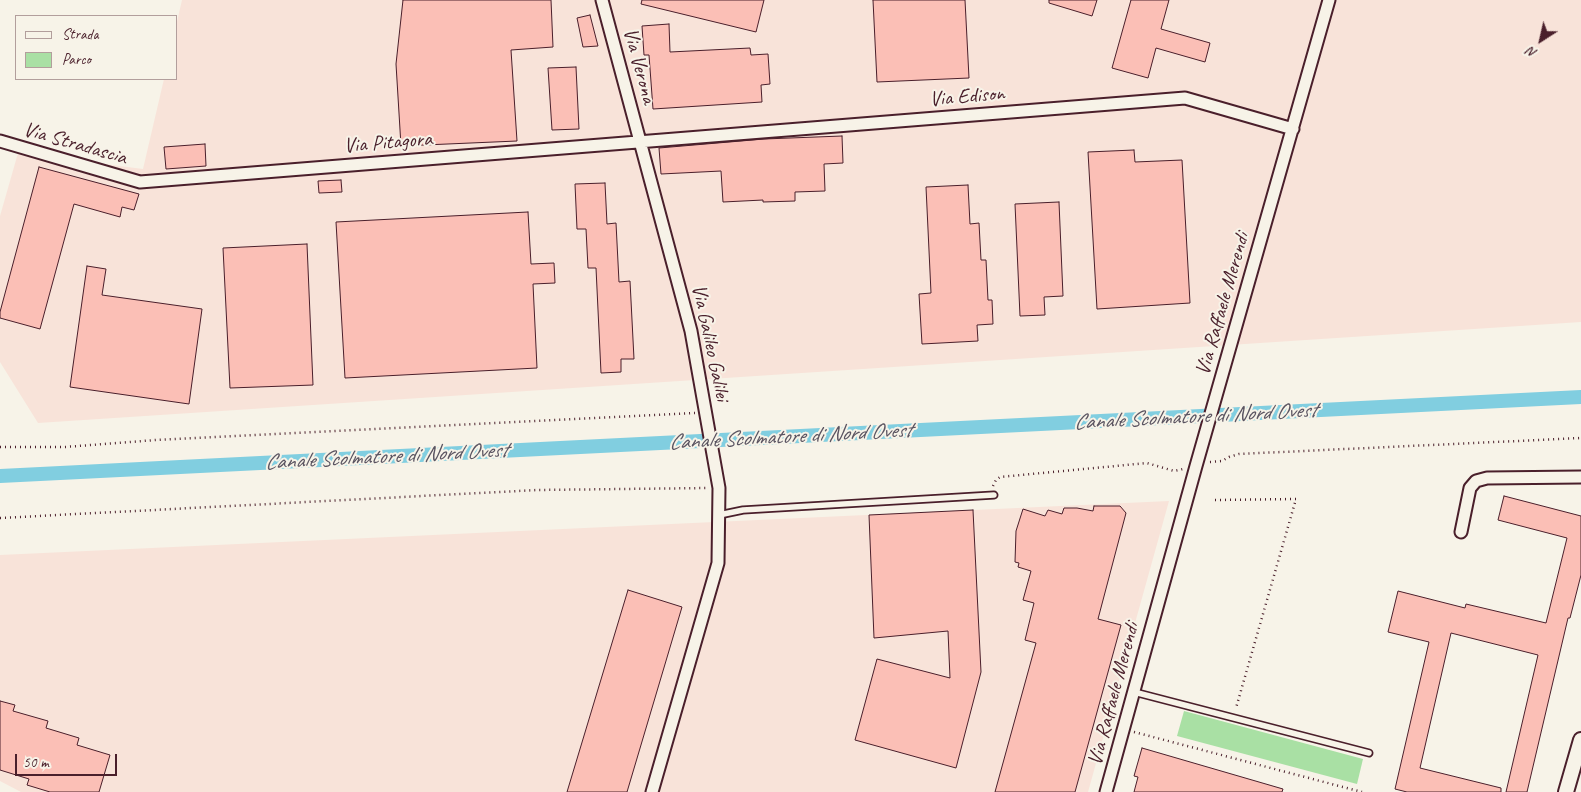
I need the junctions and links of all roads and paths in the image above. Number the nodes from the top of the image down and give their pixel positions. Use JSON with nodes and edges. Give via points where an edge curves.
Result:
{"nodes":[{"id":1,"x":602,"y":0,"type":"edge"},
{"id":2,"x":1329,"y":0,"type":"edge"},
{"id":3,"x":1293,"y":129,"type":"junction"},
{"id":4,"x":0,"y":141,"type":"edge"},
{"id":5,"x":639,"y":142,"type":"junction"},
{"id":6,"x":140,"y":182,"type":"joint"},
{"id":7,"x":706,"y":417,"type":"junction"},
{"id":8,"x":1581,"y":438,"type":"edge"},
{"id":9,"x":0,"y":447,"type":"edge"},
{"id":10,"x":1197,"y":460,"type":"junction"},
{"id":11,"x":1581,"y":477,"type":"edge"},
{"id":12,"x":718,"y":482,"type":"junction"},
{"id":13,"x":994,"y":495,"type":"joint"},
{"id":14,"x":1215,"y":500,"type":"dead end"},
{"id":15,"x":719,"y":515,"type":"junction"},
{"id":16,"x":0,"y":518,"type":"edge"},
{"id":17,"x":1461,"y":532,"type":"dead end"},
{"id":18,"x":1134,"y":692,"type":"junction"},
{"id":19,"x":1233,"y":718,"type":"junction"},
{"id":20,"x":1124,"y":729,"type":"junction"},
{"id":21,"x":1581,"y":740,"type":"edge"},
{"id":22,"x":1368,"y":754,"type":"dead end"},
{"id":23,"x":1568,"y":788,"type":"edge"},
{"id":24,"x":653,"y":790,"type":"edge"},
{"id":25,"x":1106,"y":792,"type":"edge"},
{"id":26,"x":1362,"y":792,"type":"edge"}],
"edges":[{"from":1,"to":5,"type":"street","name":"Via Verona"},
{"from":2,"to":3,"type":"street","name":"Via Raffaele Merendi"},
{"from":3,"to":5,"type":"street","name":"Via Edison","via":[[1185,98]]},
{"from":3,"to":10,"type":"street","name":"Via Raffaele Merendi"},
{"from":4,"to":6,"type":"street","name":"Via Stradascia"},
{"from":5,"to":6,"type":"street","name":"Via Pitagora"},
{"from":5,"to":7,"type":"street","name":"Via Galileo Galilei","via":[[692,331]]},
{"from":7,"to":9,"type":"path","via":[[156,440],[65,447]]},
{"from":7,"to":12,"type":"street","name":"Via Galileo Galilei"},
{"from":8,"to":10,"type":"path","via":[[1239,454],[1222,461]]},
{"from":10,"to":13,"type":"path","via":[[1174,471],[1147,463],[1000,477],[993,486]]},
{"from":10,"to":18,"type":"street","name":"Via Raffaele Merendi"},
{"from":11,"to":17,"type":"street","via":[[1487,478],[1476,481],[1470,488]]},
{"from":12,"to":15,"type":"street","name":"Via Galileo Galilei"},
{"from":12,"to":16,"type":"path"},
{"from":13,"to":15,"type":"lane","via":[[743,510]]},
{"from":14,"to":19,"type":"path","via":[[1296,499]]},
{"from":15,"to":24,"type":"street","name":"Via Galileo Galilei","via":[[718,563]]},
{"from":18,"to":19,"type":"lane"},
{"from":18,"to":20,"type":"street","name":"Via Raffaele Merendi"},
{"from":19,"to":22,"type":"lane"},
{"from":20,"to":25,"type":"street","name":"Via Raffaele Merendi"},
{"from":20,"to":26,"type":"path"},
{"from":21,"to":23,"type":"street"}]}
